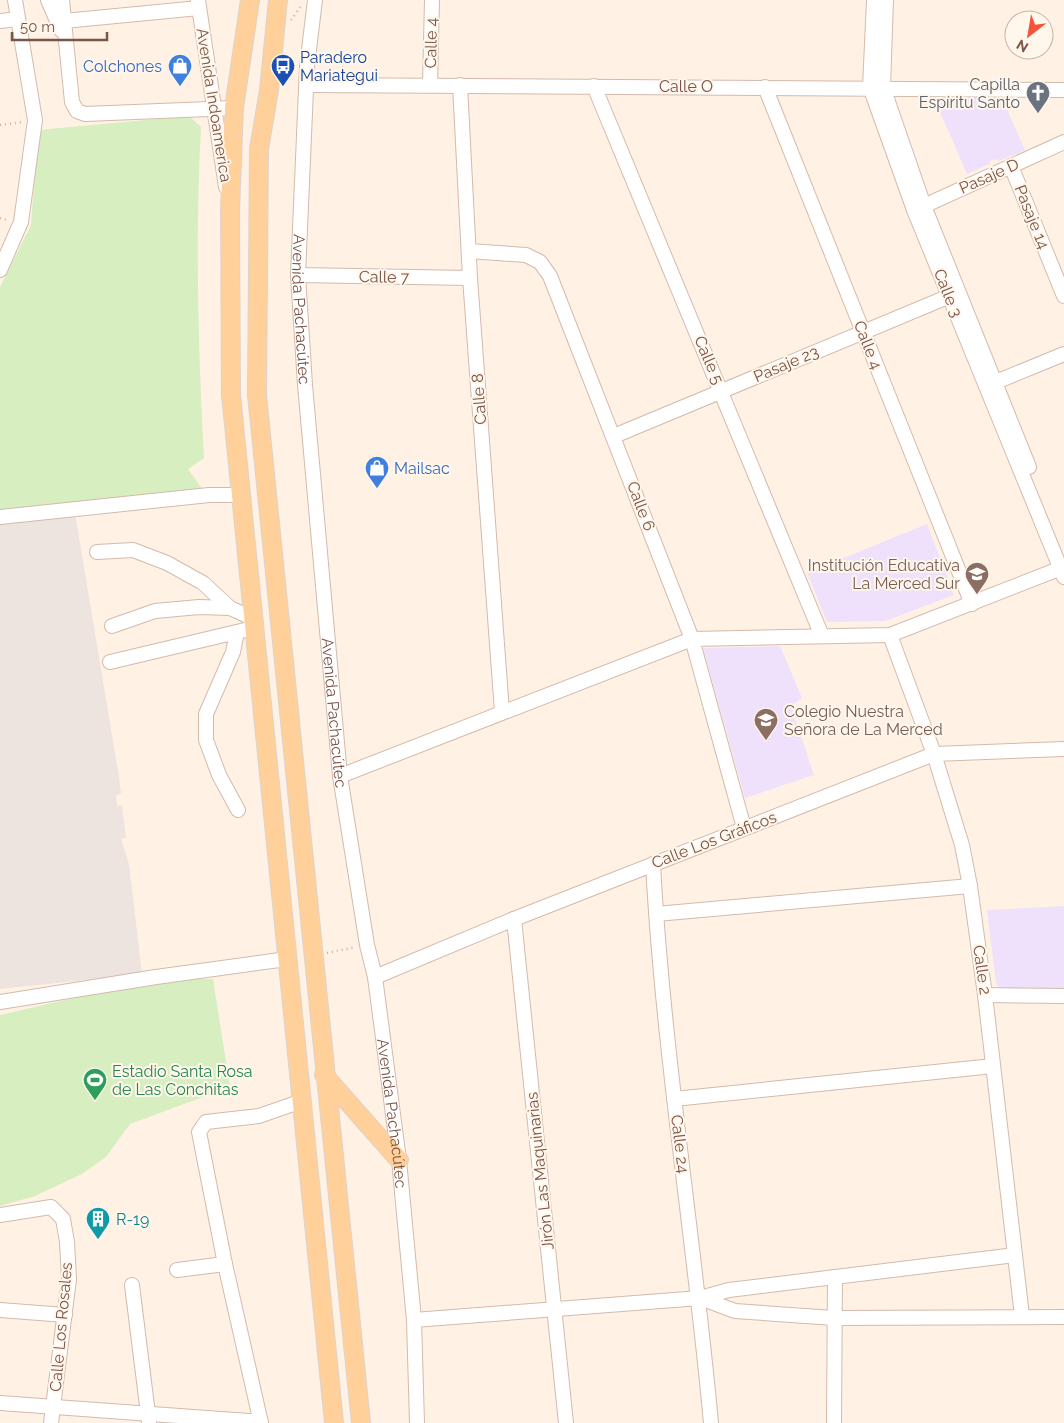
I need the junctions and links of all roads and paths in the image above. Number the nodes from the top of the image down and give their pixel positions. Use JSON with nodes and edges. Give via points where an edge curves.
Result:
{"nodes":[{"id":1,"x":15,"y":0,"type":"edge"},
{"id":2,"x":48,"y":0,"type":"edge"},
{"id":3,"x":62,"y":0,"type":"edge"},
{"id":4,"x":250,"y":0,"type":"edge"},
{"id":5,"x":315,"y":0,"type":"edge"},
{"id":6,"x":432,"y":0,"type":"edge"},
{"id":7,"x":874,"y":0,"type":"edge"},
{"id":8,"x":886,"y":0,"type":"edge"},
{"id":9,"x":199,"y":4,"type":"edge"},
{"id":10,"x":279,"y":5,"type":"edge"},
{"id":11,"x":18,"y":18,"type":"junction"},
{"id":12,"x":0,"y":21,"type":"edge"},
{"id":13,"x":64,"y":22,"type":"junction"},
{"id":14,"x":67,"y":42,"type":"junction"},
{"id":15,"x":307,"y":85,"type":"junction"},
{"id":16,"x":430,"y":85,"type":"junction"},
{"id":17,"x":460,"y":85,"type":"junction"},
{"id":18,"x":594,"y":86,"type":"junction"},
{"id":19,"x":765,"y":86,"type":"junction"},
{"id":20,"x":877,"y":87,"type":"junction"},
{"id":21,"x":1064,"y":90,"type":"edge"},
{"id":22,"x":234,"y":108,"type":"junction"},
{"id":23,"x":213,"y":109,"type":"junction"},
{"id":24,"x":35,"y":120,"type":"junction"},
{"id":25,"x":0,"y":125,"type":"edge"},
{"id":26,"x":1064,"y":142,"type":"edge"},
{"id":27,"x":1011,"y":166,"type":"junction"},
{"id":28,"x":919,"y":208,"type":"junction"},
{"id":29,"x":230,"y":210,"type":"junction"},
{"id":30,"x":230,"y":245,"type":"junction"},
{"id":31,"x":257,"y":247,"type":"junction"},
{"id":32,"x":469,"y":251,"type":"junction"},
{"id":33,"x":0,"y":270,"type":"edge"},
{"id":34,"x":298,"y":275,"type":"junction"},
{"id":35,"x":470,"y":278,"type":"junction"},
{"id":36,"x":954,"y":294,"type":"junction"},
{"id":37,"x":1064,"y":296,"type":"edge"},
{"id":38,"x":863,"y":332,"type":"junction"},
{"id":39,"x":1064,"y":354,"type":"edge"},
{"id":40,"x":990,"y":384,"type":"junction"},
{"id":41,"x":722,"y":391,"type":"junction"},
{"id":42,"x":614,"y":436,"type":"junction"},
{"id":43,"x":240,"y":495,"type":"junction"},
{"id":44,"x":0,"y":516,"type":"edge"},
{"id":45,"x":97,"y":552,"type":"dead end"},
{"id":46,"x":1064,"y":553,"type":"edge"},
{"id":47,"x":1063,"y":571,"type":"edge"},
{"id":48,"x":972,"y":604,"type":"junction"},
{"id":49,"x":230,"y":608,"type":"junction"},
{"id":50,"x":112,"y":626,"type":"dead end"},
{"id":51,"x":247,"y":626,"type":"junction"},
{"id":52,"x":890,"y":635,"type":"junction"},
{"id":53,"x":822,"y":636,"type":"junction"},
{"id":54,"x":692,"y":639,"type":"junction"},
{"id":55,"x":110,"y":662,"type":"dead end"},
{"id":56,"x":502,"y":712,"type":"junction"},
{"id":57,"x":1064,"y":749,"type":"edge"},
{"id":58,"x":934,"y":754,"type":"junction"},
{"id":59,"x":340,"y":776,"type":"junction"},
{"id":60,"x":238,"y":810,"type":"dead end"},
{"id":61,"x":744,"y":828,"type":"junction"},
{"id":62,"x":653,"y":864,"type":"junction"},
{"id":63,"x":970,"y":886,"type":"junction"},
{"id":64,"x":656,"y":914,"type":"junction"},
{"id":65,"x":514,"y":919,"type":"junction"},
{"id":66,"x":367,"y":945,"type":"junction"},
{"id":67,"x":323,"y":953,"type":"dead end"},
{"id":68,"x":287,"y":959,"type":"junction"},
{"id":69,"x":375,"y":977,"type":"junction"},
{"id":70,"x":985,"y":995,"type":"junction"},
{"id":71,"x":1064,"y":996,"type":"edge"},
{"id":72,"x":0,"y":1002,"type":"edge"},
{"id":73,"x":993,"y":1066,"type":"junction"},
{"id":74,"x":324,"y":1075,"type":"junction"},
{"id":75,"x":674,"y":1099,"type":"junction"},
{"id":76,"x":302,"y":1101,"type":"junction"},
{"id":77,"x":399,"y":1160,"type":"junction"},
{"id":78,"x":0,"y":1215,"type":"edge"},
{"id":79,"x":1015,"y":1255,"type":"junction"},
{"id":80,"x":225,"y":1264,"type":"junction"},
{"id":81,"x":177,"y":1270,"type":"dead end"},
{"id":82,"x":835,"y":1277,"type":"junction"},
{"id":83,"x":132,"y":1285,"type":"dead end"},
{"id":84,"x":700,"y":1298,"type":"junction"},
{"id":85,"x":0,"y":1310,"type":"edge"},
{"id":86,"x":555,"y":1310,"type":"junction"},
{"id":87,"x":65,"y":1315,"type":"junction"},
{"id":88,"x":1022,"y":1316,"type":"junction"},
{"id":89,"x":1064,"y":1317,"type":"edge"},
{"id":90,"x":834,"y":1318,"type":"junction"},
{"id":91,"x":414,"y":1320,"type":"junction"},
{"id":92,"x":0,"y":1402,"type":"edge"},
{"id":93,"x":54,"y":1408,"type":"junction"},
{"id":94,"x":149,"y":1419,"type":"edge"},
{"id":95,"x":261,"y":1422,"type":"edge"},
{"id":96,"x":51,"y":1423,"type":"edge"},
{"id":97,"x":334,"y":1423,"type":"edge"},
{"id":98,"x":361,"y":1423,"type":"edge"},
{"id":99,"x":417,"y":1423,"type":"edge"},
{"id":100,"x":566,"y":1423,"type":"edge"},
{"id":101,"x":711,"y":1423,"type":"edge"},
{"id":102,"x":834,"y":1423,"type":"edge"}],
"edges":[{"from":1,"to":11,"type":"street"},
{"from":2,"to":14,"type":"street"},
{"from":3,"to":13,"type":"street"},
{"from":4,"to":22,"type":"main road"},
{"from":5,"to":15,"type":"street","name":"Avenida Pachacútec"},
{"from":6,"to":16,"type":"street","name":"Calle 4"},
{"from":7,"to":20,"type":"street","name":"Calle 3"},
{"from":8,"to":20,"type":"street","name":"Calle 3"},
{"from":9,"to":13,"type":"street"},
{"from":9,"to":23,"type":"street","name":"Avenida Indoamerica"},
{"from":10,"to":31,"type":"main road","via":[[259,149]]},
{"from":11,"to":12,"type":"street"},
{"from":11,"to":24,"type":"street"},
{"from":13,"to":14,"type":"street"},
{"from":14,"to":23,"type":"street","via":[[72,102],[76,111],[85,114]]},
{"from":15,"to":16,"type":"street","name":"Calle O"},
{"from":15,"to":34,"type":"street","name":"Avenida Pachacútec"},
{"from":16,"to":17,"type":"street","name":"Calle O"},
{"from":17,"to":18,"type":"street","name":"Calle O"},
{"from":17,"to":32,"type":"street","name":"Calle 8"},
{"from":18,"to":19,"type":"street","name":"Calle O"},
{"from":18,"to":41,"type":"street","name":"Calle 5"},
{"from":19,"to":20,"type":"street","name":"Calle O"},
{"from":19,"to":38,"type":"street","name":"Calle 4"},
{"from":20,"to":21,"type":"street","name":"Calle O"},
{"from":20,"to":28,"type":"street","name":"Calle 3"},
{"from":22,"to":23,"type":"street"},
{"from":22,"to":29,"type":"main road"},
{"from":23,"to":29,"type":"street","name":"Avenida Indoamerica"},
{"from":24,"to":25,"type":"path"},
{"from":24,"to":33,"type":"street","via":[[21,222]]},
{"from":26,"to":27,"type":"street","name":"Pasaje D"},
{"from":27,"to":28,"type":"street","name":"Pasaje D"},
{"from":27,"to":37,"type":"street","name":"Pasaje 14"},
{"from":28,"to":36,"type":"street","name":"Calle 3"},
{"from":29,"to":30,"type":"main road"},
{"from":30,"to":31,"type":"main road"},
{"from":30,"to":43,"type":"main road","via":[[229,359]]},
{"from":31,"to":74,"type":"main road","via":[[257,395]]},
{"from":32,"to":35,"type":"street","name":"Calle 8"},
{"from":32,"to":42,"type":"street","name":"Calle 6","via":[[526,255],[540,262],[550,276]]},
{"from":34,"to":35,"type":"street","name":"Calle 7"},
{"from":34,"to":59,"type":"street","name":"Avenida Pachacútec"},
{"from":35,"to":56,"type":"street","name":"Calle 8"},
{"from":36,"to":38,"type":"street","name":"Pasaje 23"},
{"from":36,"to":40,"type":"street","name":"Calle 3"},
{"from":38,"to":41,"type":"street","name":"Pasaje 23"},
{"from":38,"to":48,"type":"street","name":"Calle 4"},
{"from":39,"to":40,"type":"street"},
{"from":40,"to":46,"type":"street","name":"Calle 3"},
{"from":40,"to":47,"type":"street","name":"Calle 3"},
{"from":41,"to":42,"type":"street","name":"Pasaje 23"},
{"from":41,"to":53,"type":"street","name":"Calle 5"},
{"from":42,"to":54,"type":"street","name":"Calle 6"},
{"from":43,"to":44,"type":"street","via":[[209,495]]},
{"from":43,"to":51,"type":"main road"},
{"from":45,"to":49,"type":"street","via":[[133,550],[167,563],[203,583]]},
{"from":47,"to":48,"type":"street"},
{"from":48,"to":52,"type":"street"},
{"from":49,"to":50,"type":"street","via":[[155,610]]},
{"from":49,"to":51,"type":"street"},
{"from":51,"to":55,"type":"street"},
{"from":51,"to":60,"type":"street","via":[[206,714],[206,740]]},
{"from":51,"to":68,"type":"main road"},
{"from":52,"to":53,"type":"street"},
{"from":52,"to":58,"type":"street","name":"Calle 2"},
{"from":53,"to":54,"type":"street"},
{"from":54,"to":56,"type":"street"},
{"from":54,"to":61,"type":"street","name":"Calle 6"},
{"from":56,"to":59,"type":"street"},
{"from":57,"to":58,"type":"street","name":"Calle Los Gráficos"},
{"from":58,"to":61,"type":"street","name":"Calle Los Gráficos"},
{"from":58,"to":63,"type":"street","name":"Calle 2","via":[[962,845]]},
{"from":59,"to":66,"type":"street","name":"Avenida Pachacútec"},
{"from":61,"to":62,"type":"street","name":"Calle Los Gráficos"},
{"from":62,"to":64,"type":"street","name":"Calle 24"},
{"from":62,"to":65,"type":"street","name":"Calle Los Gráficos"},
{"from":63,"to":64,"type":"street"},
{"from":63,"to":70,"type":"street","name":"Calle 2"},
{"from":64,"to":75,"type":"street","name":"Calle 24"},
{"from":65,"to":69,"type":"street","name":"Calle Los Gráficos"},
{"from":65,"to":86,"type":"street","name":"Jirón Las Maquinarias"},
{"from":66,"to":67,"type":"path"},
{"from":66,"to":69,"type":"street","name":"Avenida Pachacútec"},
{"from":68,"to":72,"type":"street","via":[[156,976]]},
{"from":68,"to":76,"type":"main road"},
{"from":69,"to":77,"type":"street","name":"Avenida Pachacútec"},
{"from":70,"to":71,"type":"street"},
{"from":70,"to":73,"type":"street","name":"Calle 2"},
{"from":73,"to":75,"type":"street"},
{"from":73,"to":79,"type":"street","name":"Calle 2"},
{"from":74,"to":77,"type":"main road"},
{"from":74,"to":98,"type":"main road"},
{"from":75,"to":84,"type":"street","name":"Calle 24"},
{"from":76,"to":80,"type":"street","via":[[259,1116],[206,1122],[199,1132]]},
{"from":76,"to":97,"type":"main road"},
{"from":77,"to":91,"type":"street","name":"Avenida Pachacútec"},
{"from":78,"to":87,"type":"street","name":"Calle Los Rosales","via":[[51,1207],[63,1219],[69,1279]]},
{"from":79,"to":82,"type":"street"},
{"from":79,"to":88,"type":"street","name":"Calle 2"},
{"from":80,"to":81,"type":"street"},
{"from":80,"to":95,"type":"street"},
{"from":82,"to":84,"type":"street","via":[[729,1290]]},
{"from":82,"to":90,"type":"street"},
{"from":83,"to":94,"type":"street"},
{"from":84,"to":86,"type":"street"},
{"from":84,"to":90,"type":"street","via":[[735,1311]]},
{"from":84,"to":101,"type":"street","name":"Calle 24"},
{"from":85,"to":87,"type":"street"},
{"from":86,"to":91,"type":"street"},
{"from":86,"to":100,"type":"street","name":"Jirón Las Maquinarias"},
{"from":87,"to":93,"type":"street","name":"Calle Los Rosales"},
{"from":88,"to":89,"type":"street"},
{"from":88,"to":90,"type":"street"},
{"from":90,"to":102,"type":"street"},
{"from":91,"to":99,"type":"street","name":"Avenida Pachacútec"},
{"from":92,"to":93,"type":"street"},
{"from":93,"to":94,"type":"street"},
{"from":93,"to":96,"type":"street","name":"Calle Los Rosales"},
{"from":94,"to":95,"type":"street"}]}
